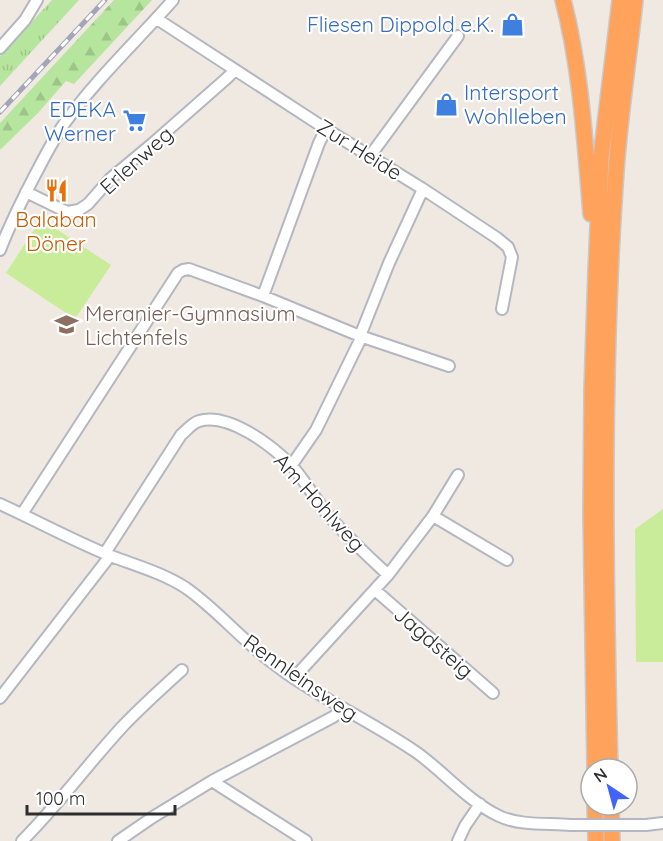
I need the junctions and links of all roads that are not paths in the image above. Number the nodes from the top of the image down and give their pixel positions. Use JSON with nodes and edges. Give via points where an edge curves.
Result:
{"nodes":[{"id":1,"x":37,"y":0,"type":"edge"},
{"id":2,"x":173,"y":0,"type":"edge"},
{"id":3,"x":563,"y":0,"type":"edge"},
{"id":4,"x":620,"y":0,"type":"edge"},
{"id":5,"x":635,"y":0,"type":"edge"},
{"id":6,"x":157,"y":19,"type":"junction"},
{"id":7,"x":458,"y":36,"type":"dead end"},
{"id":8,"x":0,"y":48,"type":"edge"},
{"id":9,"x":235,"y":70,"type":"junction"},
{"id":10,"x":326,"y":129,"type":"junction"},
{"id":11,"x":370,"y":156,"type":"junction"},
{"id":12,"x":423,"y":189,"type":"junction"},
{"id":13,"x":26,"y":192,"type":"junction"},
{"id":14,"x":0,"y":250,"type":"edge"},
{"id":15,"x":596,"y":271,"type":"junction"},
{"id":16,"x":264,"y":296,"type":"junction"},
{"id":17,"x":502,"y":309,"type":"dead end"},
{"id":18,"x":361,"y":336,"type":"junction"},
{"id":19,"x":449,"y":366,"type":"dead end"},
{"id":20,"x":291,"y":466,"type":"junction"},
{"id":21,"x":458,"y":476,"type":"dead end"},
{"id":22,"x":0,"y":504,"type":"edge"},
{"id":23,"x":22,"y":514,"type":"junction"},
{"id":24,"x":433,"y":516,"type":"junction"},
{"id":25,"x":108,"y":554,"type":"junction"},
{"id":26,"x":507,"y":560,"type":"dead end"},
{"id":27,"x":388,"y":574,"type":"junction"},
{"id":28,"x":375,"y":590,"type":"junction"},
{"id":29,"x":182,"y":670,"type":"dead end"},
{"id":30,"x":294,"y":678,"type":"junction"},
{"id":31,"x":493,"y":693,"type":"dead end"},
{"id":32,"x":0,"y":698,"type":"edge"},
{"id":33,"x":344,"y":708,"type":"junction"},
{"id":34,"x":595,"y":757,"type":"edge"},
{"id":35,"x":610,"y":757,"type":"edge"},
{"id":36,"x":212,"y":781,"type":"junction"},
{"id":37,"x":480,"y":804,"type":"junction"},
{"id":38,"x":596,"y":817,"type":"edge"},
{"id":39,"x":611,"y":817,"type":"edge"},
{"id":40,"x":663,"y":823,"type":"edge"},
{"id":41,"x":22,"y":841,"type":"edge"},
{"id":42,"x":118,"y":841,"type":"edge"},
{"id":43,"x":306,"y":841,"type":"edge"},
{"id":44,"x":458,"y":841,"type":"edge"},
{"id":45,"x":596,"y":841,"type":"edge"},
{"id":46,"x":612,"y":841,"type":"edge"}],
"edges":[{"from":1,"to":8,"type":"street"},
{"from":2,"to":6,"type":"street"},
{"from":3,"to":15,"type":"highway","via":[[582,114]]},
{"from":4,"to":15,"type":"highway","via":[[601,158]]},
{"from":5,"to":35,"type":"highway","via":[[616,170],[610,280],[606,515]]},
{"from":6,"to":9,"type":"street","name":"Zur Heide"},
{"from":6,"to":13,"type":"street","via":[[76,108]]},
{"from":7,"to":11,"type":"street"},
{"from":9,"to":10,"type":"street","name":"Zur Heide"},
{"from":9,"to":13,"type":"street","name":"Erlenweg","via":[[79,210],[67,212]]},
{"from":10,"to":11,"type":"street","name":"Zur Heide"},
{"from":10,"to":16,"type":"street"},
{"from":11,"to":12,"type":"street","name":"Zur Heide"},
{"from":12,"to":17,"type":"street","name":"Zur Heide","via":[[508,247],[512,257]]},
{"from":12,"to":18,"type":"street"},
{"from":13,"to":14,"type":"street"},
{"from":15,"to":34,"type":"highway","via":[[591,515]]},
{"from":16,"to":18,"type":"street"},
{"from":16,"to":23,"type":"street","via":[[189,269],[178,273]]},
{"from":18,"to":19,"type":"street"},
{"from":18,"to":20,"type":"street","via":[[316,430]]},
{"from":20,"to":25,"type":"street","name":"Am Hohlweg","via":[[243,429],[223,421],[196,422],[181,435]]},
{"from":20,"to":27,"type":"street","name":"Am Hohlweg","via":[[354,544]]},
{"from":21,"to":24,"type":"street"},
{"from":22,"to":23,"type":"street","name":"Rennleinsweg"},
{"from":23,"to":25,"type":"street","name":"Rennleinsweg"},
{"from":24,"to":26,"type":"street"},
{"from":24,"to":27,"type":"street"},
{"from":25,"to":30,"type":"street","name":"Rennleinsweg","via":[[165,576],[186,589]]},
{"from":25,"to":32,"type":"street","name":"Am Hohlweg"},
{"from":27,"to":28,"type":"street"},
{"from":28,"to":30,"type":"street"},
{"from":28,"to":31,"type":"street","name":"Jagdsteig"},
{"from":29,"to":41,"type":"street","via":[[122,728]]},
{"from":30,"to":33,"type":"street","name":"Rennleinsweg"},
{"from":33,"to":36,"type":"street"},
{"from":33,"to":37,"type":"street","name":"Rennleinsweg","via":[[416,752]]},
{"from":36,"to":42,"type":"street"},
{"from":36,"to":43,"type":"street"},
{"from":37,"to":40,"type":"street","name":"Rennleinsweg","bridge":true,"via":[[516,821],[571,825]]},
{"from":37,"to":44,"type":"street"},
{"from":38,"to":45,"type":"highway"},
{"from":39,"to":46,"type":"highway"}]}
